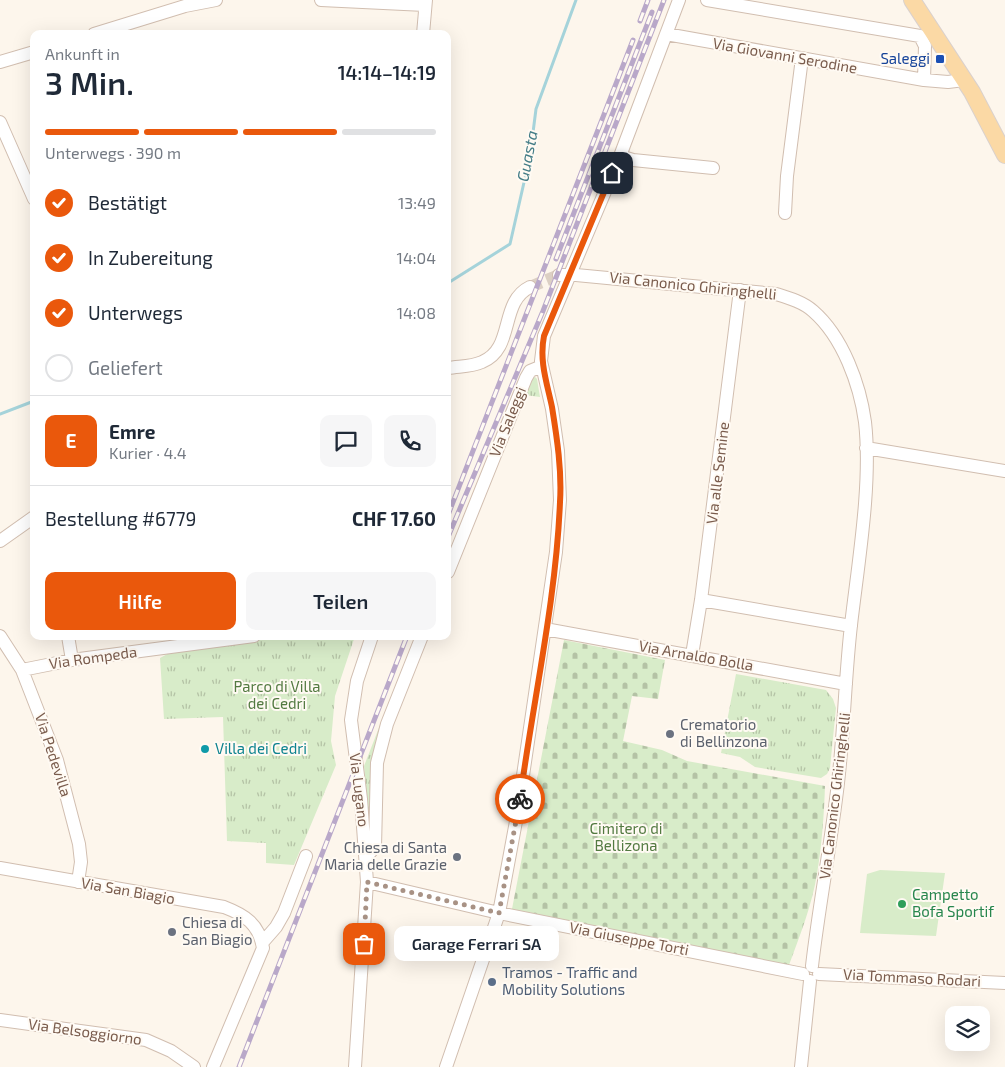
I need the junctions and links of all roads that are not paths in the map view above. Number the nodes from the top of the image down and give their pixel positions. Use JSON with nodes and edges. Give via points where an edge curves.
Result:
{"nodes":[{"id":1,"x":216,"y":0,"type":"edge"},
{"id":2,"x":321,"y":0,"type":"edge"},
{"id":3,"x":679,"y":0,"type":"edge"},
{"id":4,"x":707,"y":0,"type":"edge"},
{"id":5,"x":912,"y":0,"type":"edge"},
{"id":6,"x":426,"y":2,"type":"edge"},
{"id":7,"x":107,"y":30,"type":"edge"},
{"id":8,"x":423,"y":30,"type":"edge"},
{"id":9,"x":666,"y":34,"type":"junction"},
{"id":10,"x":30,"y":53,"type":"edge"},
{"id":11,"x":802,"y":58,"type":"junction"},
{"id":12,"x":0,"y":62,"type":"edge"},
{"id":13,"x":924,"y":80,"type":"junction"},
{"id":14,"x":964,"y":80,"type":"junction"},
{"id":15,"x":0,"y":122,"type":"edge"},
{"id":16,"x":1005,"y":155,"type":"edge"},
{"id":17,"x":620,"y":156,"type":"junction"},
{"id":18,"x":713,"y":168,"type":"dead end"},
{"id":19,"x":30,"y":190,"type":"edge"},
{"id":20,"x":785,"y":213,"type":"dead end"},
{"id":21,"x":565,"y":275,"type":"junction"},
{"id":22,"x":530,"y":287,"type":"tunnel mouth"},
{"id":23,"x":740,"y":290,"type":"junction"},
{"id":24,"x":542,"y":366,"type":"junction"},
{"id":25,"x":451,"y":368,"type":"edge"},
{"id":26,"x":866,"y":448,"type":"junction"},
{"id":27,"x":1005,"y":471,"type":"edge"},
{"id":28,"x":30,"y":520,"type":"edge"},
{"id":29,"x":0,"y":541,"type":"edge"},
{"id":30,"x":451,"y":565,"type":"edge"},
{"id":31,"x":701,"y":600,"type":"junction"},
{"id":32,"x":851,"y":626,"type":"junction"},
{"id":33,"x":546,"y":629,"type":"junction"},
{"id":34,"x":0,"y":636,"type":"edge"},
{"id":35,"x":69,"y":640,"type":"edge"},
{"id":36,"x":201,"y":640,"type":"edge"},
{"id":37,"x":371,"y":640,"type":"edge"},
{"id":38,"x":420,"y":640,"type":"edge"},
{"id":39,"x":174,"y":642,"type":"edge"},
{"id":40,"x":692,"y":655,"type":"junction"},
{"id":41,"x":72,"y":660,"type":"junction"},
{"id":42,"x":22,"y":670,"type":"junction"},
{"id":43,"x":846,"y":684,"type":"junction"},
{"id":44,"x":306,"y":856,"type":"dead end"},
{"id":45,"x":366,"y":857,"type":"junction"},
{"id":46,"x":0,"y":868,"type":"edge"},
{"id":47,"x":78,"y":882,"type":"junction"},
{"id":48,"x":367,"y":882,"type":"junction"},
{"id":49,"x":499,"y":913,"type":"junction"},
{"id":50,"x":262,"y":942,"type":"junction"},
{"id":51,"x":811,"y":974,"type":"junction"},
{"id":52,"x":1005,"y":982,"type":"edge"},
{"id":53,"x":0,"y":1020,"type":"edge"},
{"id":54,"x":194,"y":1067,"type":"edge"},
{"id":55,"x":213,"y":1067,"type":"edge"},
{"id":56,"x":356,"y":1067,"type":"edge"},
{"id":57,"x":446,"y":1067,"type":"edge"},
{"id":58,"x":801,"y":1067,"type":"edge"}],
"edges":[{"from":1,"to":7,"type":"street"},
{"from":2,"to":6,"type":"street"},
{"from":3,"to":9,"type":"street"},
{"from":4,"to":13,"type":"street","via":[[920,36],[925,46]]},
{"from":5,"to":14,"type":"main road"},
{"from":6,"to":8,"type":"street"},
{"from":9,"to":11,"type":"street","name":"Via Giovanni Serodine"},
{"from":9,"to":17,"type":"street"},
{"from":10,"to":12,"type":"street"},
{"from":11,"to":13,"type":"street","name":"Via Giovanni Serodine"},
{"from":11,"to":20,"type":"street","via":[[786,176]]},
{"from":13,"to":14,"type":"street","name":"Via Giovanni Serodine"},
{"from":14,"to":16,"type":"main road"},
{"from":15,"to":19,"type":"street"},
{"from":17,"to":18,"type":"street"},
{"from":17,"to":21,"type":"street"},
{"from":21,"to":23,"type":"street","name":"Via Canonico Ghiringhelli"},
{"from":21,"to":24,"type":"street","via":[[544,336]]},
{"from":22,"to":25,"type":"street","via":[[515,302],[501,347],[495,355],[477,364]]},
{"from":23,"to":26,"type":"street","name":"Via Canonico Ghiringhelli","via":[[789,298],[818,316],[835,340],[857,386]]},
{"from":23,"to":31,"type":"street","name":"Via alle Semine"},
{"from":24,"to":30,"type":"street","name":"Via Saleggi","via":[[530,371],[526,378]]},
{"from":24,"to":33,"type":"street","via":[[558,451],[560,500]]},
{"from":26,"to":27,"type":"street"},
{"from":26,"to":32,"type":"street","name":"Via Canonico Ghiringhelli"},
{"from":28,"to":29,"type":"street"},
{"from":31,"to":32,"type":"street"},
{"from":31,"to":40,"type":"street","name":"Via alle Semine"},
{"from":32,"to":43,"type":"street","name":"Via Canonico Ghiringhelli"},
{"from":33,"to":40,"type":"street","name":"Via Arnaldo Bolla"},
{"from":33,"to":49,"type":"street"},
{"from":34,"to":42,"type":"street","name":"Via Pedevilla"},
{"from":35,"to":41,"type":"street"},
{"from":36,"to":39,"type":"street","name":"Via Rompeda"},
{"from":37,"to":45,"type":"street","name":"Via Lugano","via":[[356,681],[351,720]]},
{"from":38,"to":45,"type":"street","via":[[387,724],[377,763],[375,847]]},
{"from":39,"to":41,"type":"street","name":"Via Rompeda"},
{"from":40,"to":43,"type":"street","name":"Via Arnaldo Bolla"},
{"from":41,"to":42,"type":"street","name":"Via Rompeda"},
{"from":42,"to":47,"type":"street","name":"Via Pedevilla","via":[[43,720],[67,797],[81,862]]},
{"from":43,"to":51,"type":"street","name":"Via Canonico Ghiringhelli","via":[[838,785]]},
{"from":44,"to":50,"type":"street","via":[[284,913]]},
{"from":45,"to":48,"type":"street","name":"Via Lugano"},
{"from":46,"to":47,"type":"street","name":"Via San Biagio"},
{"from":47,"to":50,"type":"street","name":"Via San Biagio","via":[[224,907],[244,915],[253,923]]},
{"from":48,"to":49,"type":"street","name":"Via Giuseppe Torti"},
{"from":48,"to":56,"type":"street","name":"Via Lugano"},
{"from":49,"to":51,"type":"street","name":"Via Giuseppe Torti"},
{"from":49,"to":57,"type":"street"},
{"from":50,"to":55,"type":"street","via":[[262,953]]},
{"from":51,"to":52,"type":"street","name":"Via Tommaso Rodari"},
{"from":51,"to":58,"type":"street","name":"Via Canonico Ghiringhelli"},
{"from":53,"to":54,"type":"street","name":"Via Belsoggiorno","via":[[146,1040],[171,1051]]}]}
